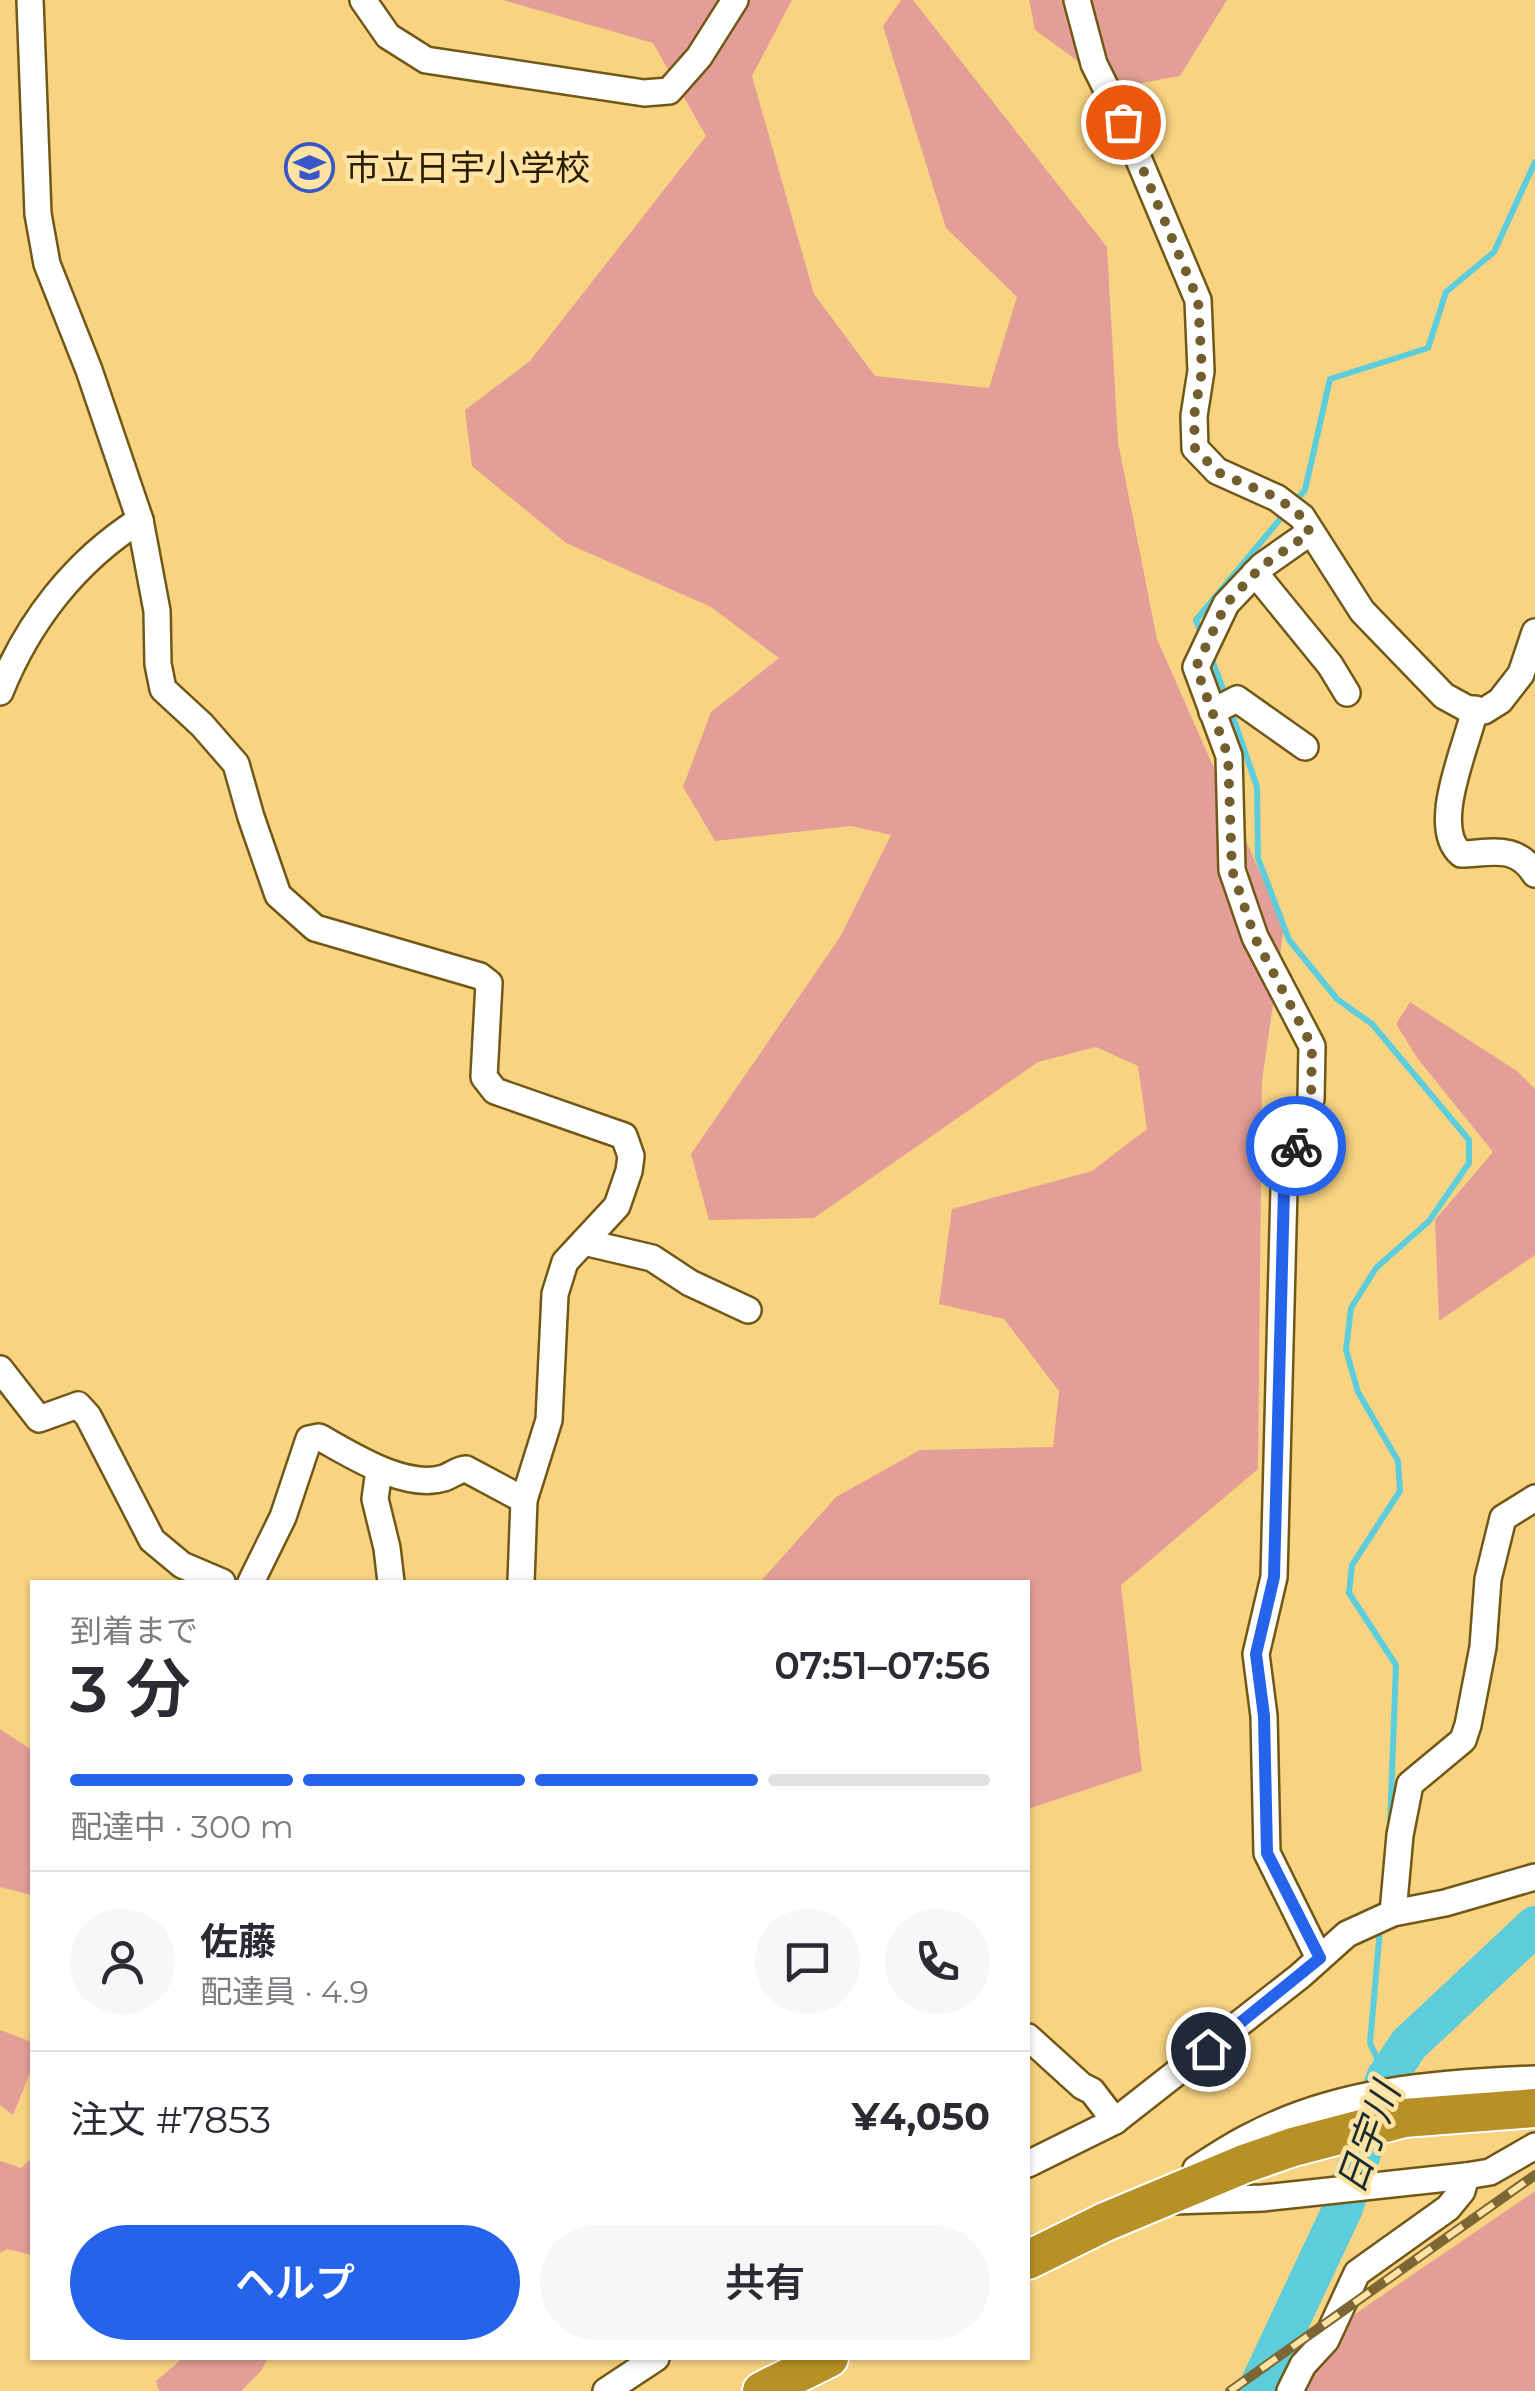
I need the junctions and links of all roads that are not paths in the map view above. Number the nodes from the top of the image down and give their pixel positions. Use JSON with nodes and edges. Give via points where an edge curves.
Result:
{"nodes":[{"id":1,"x":30,"y":0,"type":"edge"},
{"id":2,"x":363,"y":0,"type":"edge"},
{"id":3,"x":735,"y":0,"type":"edge"},
{"id":4,"x":1077,"y":0,"type":"edge"},
{"id":5,"x":140,"y":520,"type":"junction"},
{"id":6,"x":1306,"y":525,"type":"junction"},
{"id":7,"x":1255,"y":573,"type":"junction"},
{"id":8,"x":1535,"y":632,"type":"edge"},
{"id":9,"x":0,"y":692,"type":"edge"},
{"id":10,"x":1347,"y":693,"type":"dead end"},
{"id":11,"x":1221,"y":707,"type":"junction"},
{"id":12,"x":1475,"y":709,"type":"junction"},
{"id":13,"x":1305,"y":747,"type":"dead end"},
{"id":14,"x":1535,"y":874,"type":"edge"},
{"id":15,"x":584,"y":1242,"type":"junction"},
{"id":16,"x":748,"y":1310,"type":"dead end"},
{"id":17,"x":0,"y":1369,"type":"edge"},
{"id":18,"x":379,"y":1470,"type":"junction"},
{"id":19,"x":1535,"y":1498,"type":"edge"},
{"id":20,"x":524,"y":1500,"type":"junction"},
{"id":21,"x":217,"y":1580,"type":"edge"},
{"id":22,"x":253,"y":1580,"type":"edge"},
{"id":23,"x":391,"y":1580,"type":"edge"},
{"id":24,"x":521,"y":1580,"type":"edge"},
{"id":25,"x":1535,"y":1877,"type":"edge"},
{"id":26,"x":1384,"y":1916,"type":"junction"},
{"id":27,"x":1320,"y":1958,"type":"junction"},
{"id":28,"x":1030,"y":2039,"type":"edge"},
{"id":29,"x":1535,"y":2079,"type":"edge"},
{"id":30,"x":1535,"y":2108,"type":"edge"},
{"id":31,"x":1115,"y":2120,"type":"junction"},
{"id":32,"x":1535,"y":2146,"type":"edge"},
{"id":33,"x":1030,"y":2163,"type":"edge"},
{"id":34,"x":1466,"y":2176,"type":"junction"},
{"id":35,"x":1154,"y":2202,"type":"junction"},
{"id":36,"x":1105,"y":2222,"type":"junction"},
{"id":37,"x":1030,"y":2259,"type":"edge"},
{"id":38,"x":653,"y":2360,"type":"edge"},
{"id":39,"x":825,"y":2360,"type":"edge"},
{"id":40,"x":620,"y":2379,"type":"edge"},
{"id":41,"x":762,"y":2391,"type":"edge"},
{"id":42,"x":1290,"y":2391,"type":"edge"}],
"edges":[{"from":1,"to":5,"type":"street","via":[[38,214],[47,264]]},
{"from":2,"to":3,"type":"street","via":[[388,36],[426,60],[644,93],[670,91]]},
{"from":4,"to":6,"type":"street","via":[[1094,64],[1198,300],[1202,371],[1195,448],[1217,472],[1278,498]]},
{"from":5,"to":9,"type":"street","via":[[108,540],[59,590],[16,653]]},
{"from":5,"to":15,"type":"street","via":[[163,688],[236,764],[278,895],[315,928],[480,976],[489,983],[484,1077],[494,1091],[624,1136],[629,1171],[617,1206]]},
{"from":6,"to":7,"type":"street"},
{"from":6,"to":12,"type":"street","via":[[1362,611],[1444,696]]},
{"from":7,"to":10,"type":"street"},
{"from":7,"to":11,"type":"street","via":[[1226,604],[1196,667]]},
{"from":8,"to":12,"type":"street","via":[[1521,674],[1500,701]]},
{"from":11,"to":13,"type":"street"},
{"from":11,"to":27,"type":"street","via":[[1232,870],[1255,938],[1312,1046],[1311,1099],[1284,1188],[1274,1577],[1256,1654],[1267,1853]]},
{"from":12,"to":14,"type":"street","via":[[1450,800],[1452,846],[1461,854],[1511,853],[1526,859]]},
{"from":15,"to":16,"type":"street","via":[[652,1258]]},
{"from":15,"to":20,"type":"street","via":[[566,1262],[555,1294],[549,1420]]},
{"from":17,"to":21,"type":"street","via":[[39,1419],[78,1405],[152,1540],[182,1565]]},
{"from":18,"to":20,"type":"street","via":[[419,1480],[466,1469]]},
{"from":18,"to":22,"type":"street","via":[[319,1437],[309,1439],[283,1518]]},
{"from":18,"to":23,"type":"street","via":[[375,1499]]},
{"from":19,"to":26,"type":"street","via":[[1503,1518],[1468,1726],[1462,1740],[1410,1784]]},
{"from":20,"to":24,"type":"street"},
{"from":25,"to":26,"type":"street"},
{"from":26,"to":27,"type":"street","via":[[1347,1934]]},
{"from":27,"to":31,"type":"street"},
{"from":28,"to":31,"type":"street","via":[[1092,2091]]},
{"from":29,"to":36,"type":"street","via":[[1432,2084],[1318,2108],[1250,2136]]},
{"from":30,"to":35,"type":"highway","via":[[1404,2118],[1293,2146]]},
{"from":31,"to":33,"type":"street"},
{"from":32,"to":34,"type":"street","via":[[1490,2172]]},
{"from":34,"to":35,"type":"street","via":[[1264,2198]]},
{"from":34,"to":42,"type":"street","via":[[1448,2208],[1357,2273],[1326,2340]]},
{"from":35,"to":36,"type":"highway"},
{"from":36,"to":37,"type":"highway"},
{"from":38,"to":40,"type":"street"},
{"from":39,"to":41,"type":"highway"}]}
